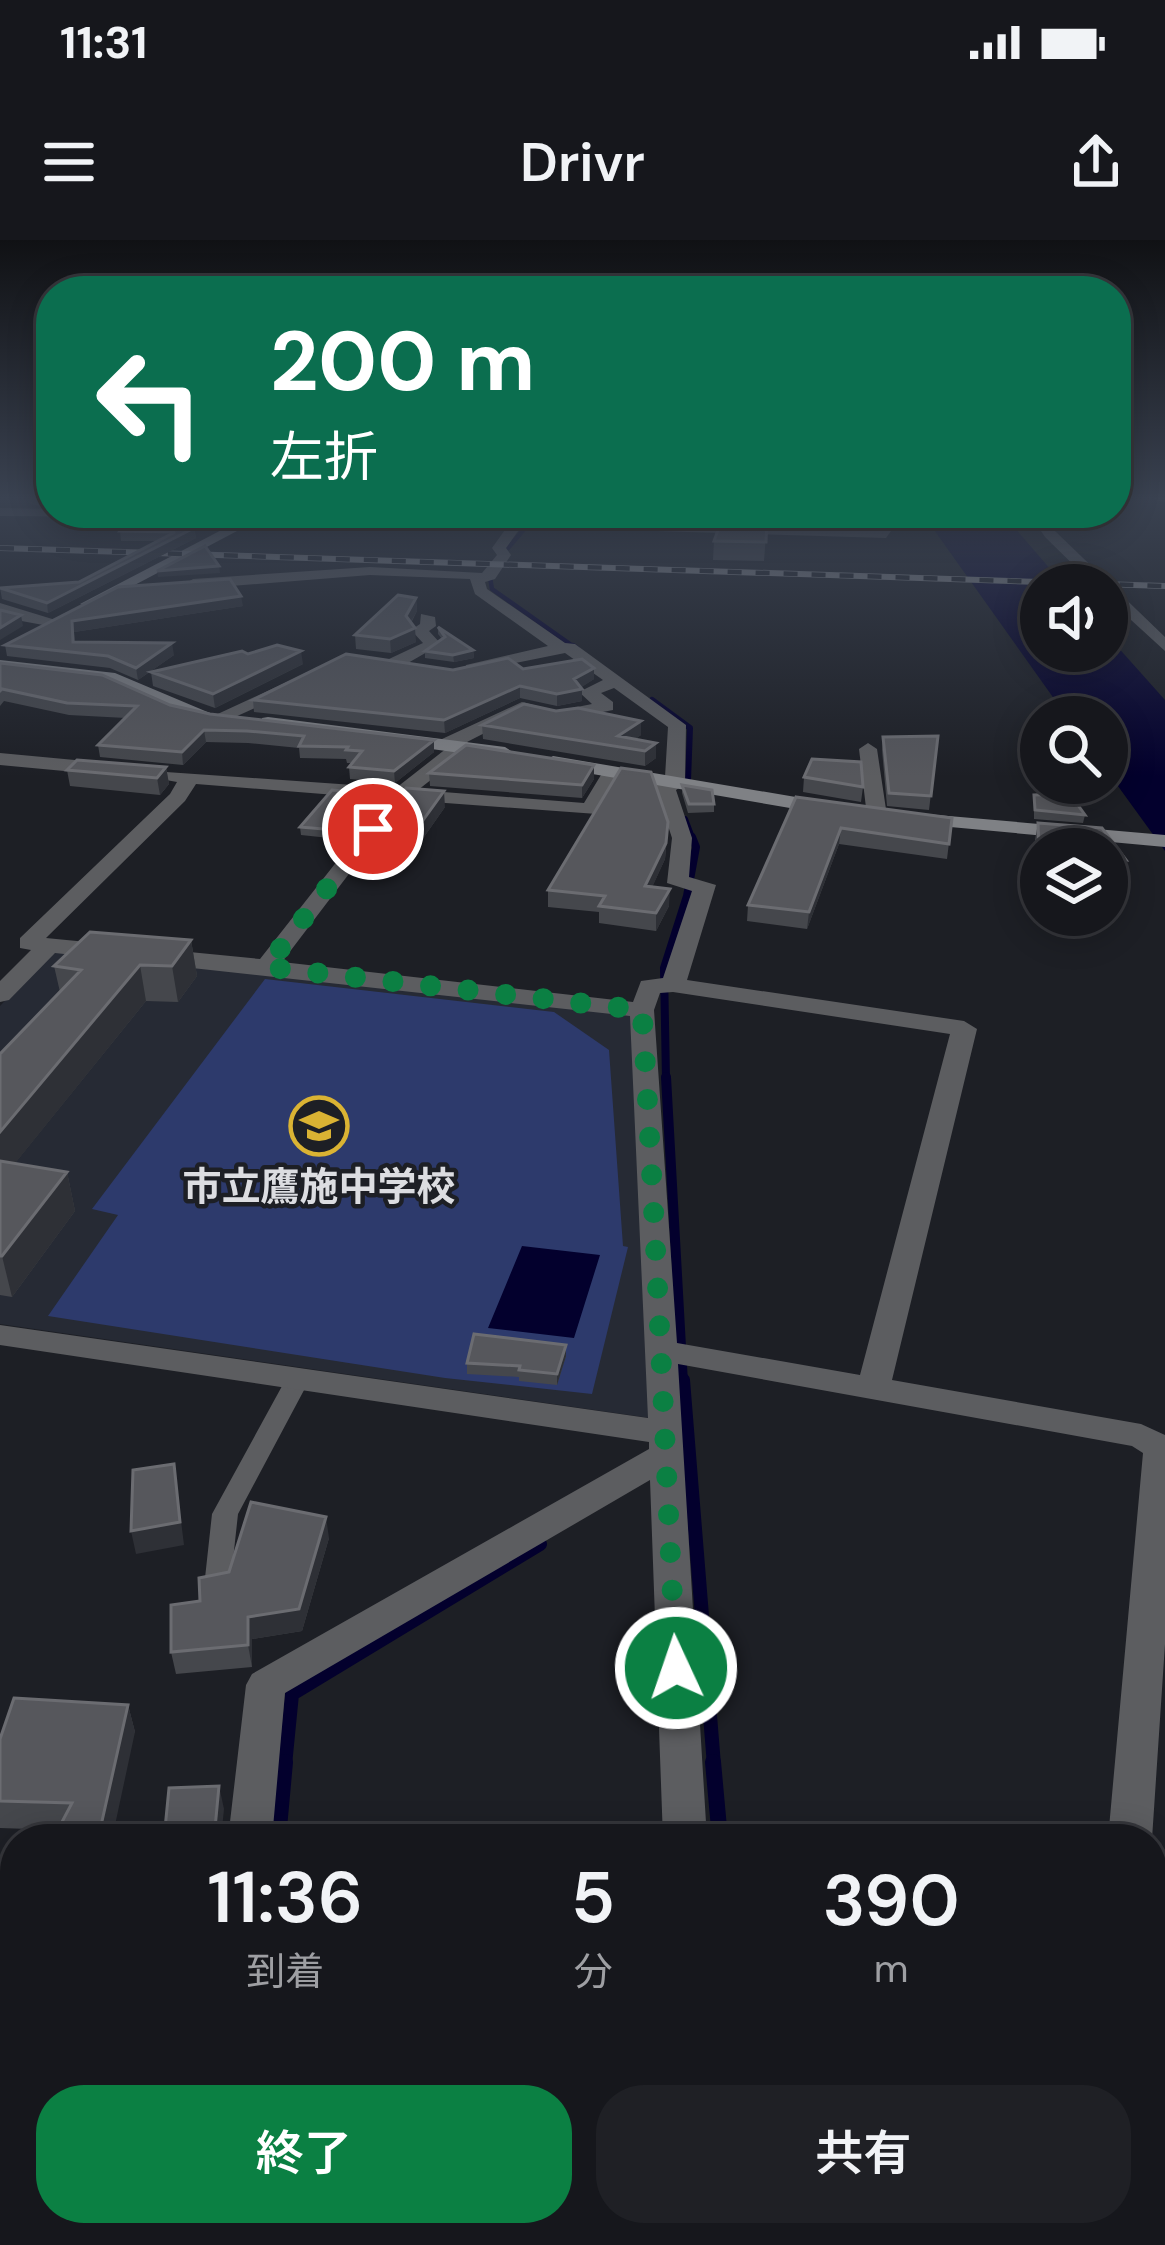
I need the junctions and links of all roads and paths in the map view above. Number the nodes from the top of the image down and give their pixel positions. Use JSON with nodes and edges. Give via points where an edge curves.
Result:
{"nodes":[{"id":1,"x":115,"y":591,"type":"edge"},
{"id":2,"x":480,"y":591,"type":"edge"},
{"id":3,"x":0,"y":608,"type":"edge"},
{"id":4,"x":1128,"y":610,"type":"edge"},
{"id":5,"x":427,"y":617,"type":"dead end"},
{"id":6,"x":54,"y":622,"type":"junction"},
{"id":7,"x":18,"y":640,"type":"edge"},
{"id":8,"x":1165,"y":646,"type":"edge"},
{"id":9,"x":561,"y":648,"type":"junction"},
{"id":10,"x":441,"y":662,"type":"junction"},
{"id":11,"x":0,"y":665,"type":"edge"},
{"id":12,"x":309,"y":677,"type":"edge"},
{"id":13,"x":615,"y":681,"type":"junction"},
{"id":14,"x":218,"y":718,"type":"junction"},
{"id":15,"x":455,"y":744,"type":"junction"},
{"id":16,"x":868,"y":748,"type":"dead end"},
{"id":17,"x":0,"y":759,"type":"edge"},
{"id":18,"x":119,"y":770,"type":"edge"},
{"id":19,"x":142,"y":773,"type":"edge"},
{"id":20,"x":611,"y":773,"type":"junction"},
{"id":21,"x":190,"y":777,"type":"junction"},
{"id":22,"x":670,"y":784,"type":"junction"},
{"id":23,"x":400,"y":794,"type":"junction"},
{"id":24,"x":877,"y":816,"type":"junction"},
{"id":25,"x":1165,"y":841,"type":"edge"},
{"id":26,"x":50,"y":945,"type":"junction"},
{"id":27,"x":266,"y":967,"type":"junction"},
{"id":28,"x":673,"y":985,"type":"junction"},
{"id":29,"x":0,"y":995,"type":"edge"},
{"id":30,"x":642,"y":1010,"type":"junction"},
{"id":31,"x":0,"y":1334,"type":"edge"},
{"id":32,"x":664,"y":1351,"type":"junction"},
{"id":33,"x":299,"y":1378,"type":"junction"},
{"id":34,"x":874,"y":1389,"type":"junction"},
{"id":35,"x":664,"y":1444,"type":"junction"},
{"id":36,"x":218,"y":1578,"type":"edge"},
{"id":37,"x":252,"y":1824,"type":"edge"},
{"id":38,"x":684,"y":1824,"type":"edge"},
{"id":39,"x":1131,"y":1824,"type":"edge"}],
"edges":[{"from":1,"to":6,"type":"main road"},
{"from":2,"to":9,"type":"street"},
{"from":3,"to":6,"type":"street"},
{"from":4,"to":8,"type":"street"},
{"from":5,"to":10,"type":"street","via":[[419,630]]},
{"from":6,"to":7,"type":"main road"},
{"from":9,"to":10,"type":"street"},
{"from":9,"to":13,"type":"street"},
{"from":10,"to":10,"type":"street","via":[[386,662]]},
{"from":11,"to":14,"type":"main road","via":[[109,677]]},
{"from":12,"to":14,"type":"street"},
{"from":13,"to":15,"type":"street","via":[[588,692],[607,706],[557,716],[522,707]]},
{"from":13,"to":22,"type":"street","via":[[677,725]]},
{"from":14,"to":15,"type":"main road"},
{"from":15,"to":20,"type":"main road"},
{"from":15,"to":23,"type":"street"},
{"from":16,"to":24,"type":"street"},
{"from":17,"to":18,"type":"street"},
{"from":19,"to":21,"type":"street"},
{"from":20,"to":22,"type":"main road"},
{"from":20,"to":23,"type":"street","via":[[590,810]]},
{"from":21,"to":23,"type":"street"},
{"from":21,"to":26,"type":"street","via":[[28,943]]},
{"from":22,"to":24,"type":"main road"},
{"from":22,"to":28,"type":"street","via":[[682,838],[678,883],[705,885]]},
{"from":23,"to":27,"type":"street"},
{"from":24,"to":25,"type":"main road"},
{"from":26,"to":27,"type":"street"},
{"from":26,"to":29,"type":"street"},
{"from":27,"to":30,"type":"street"},
{"from":28,"to":30,"type":"street","via":[[650,986]]},
{"from":28,"to":34,"type":"street","via":[[964,1029]]},
{"from":30,"to":32,"type":"street"},
{"from":31,"to":33,"type":"street"},
{"from":32,"to":34,"type":"street"},
{"from":32,"to":35,"type":"street"},
{"from":33,"to":35,"type":"street"},
{"from":33,"to":36,"type":"lane","via":[[225,1514]]},
{"from":34,"to":39,"type":"street","via":[[1141,1436],[1161,1448]]},
{"from":35,"to":37,"type":"street","via":[[266,1685]]},
{"from":35,"to":38,"type":"street"}]}
